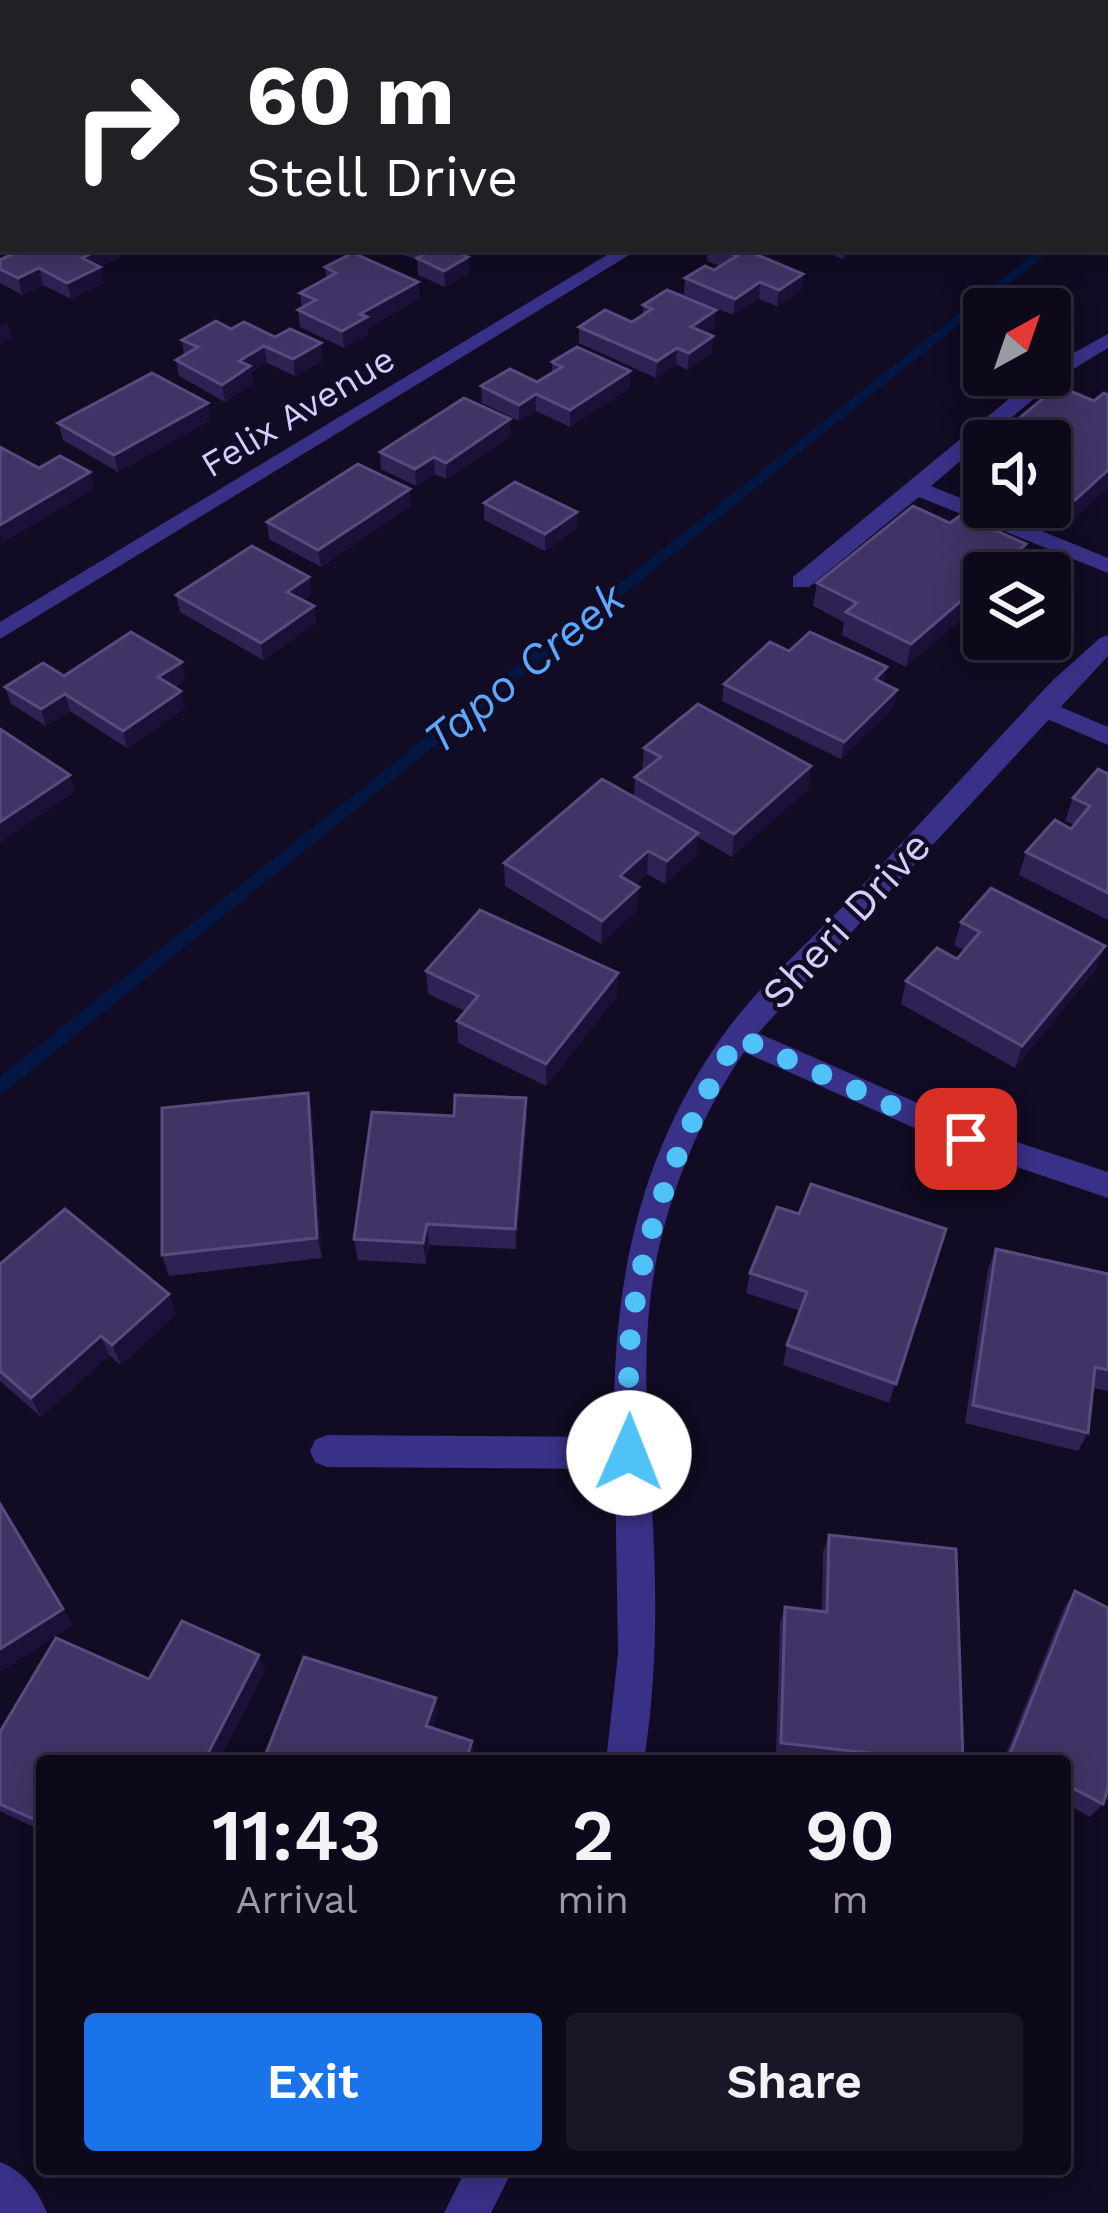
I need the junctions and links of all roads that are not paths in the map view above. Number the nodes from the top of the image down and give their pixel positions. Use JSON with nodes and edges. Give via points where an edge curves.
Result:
{"nodes":[{"id":1,"x":625,"y":252,"type":"edge"},
{"id":2,"x":1108,"y":340,"type":"edge"},
{"id":3,"x":1071,"y":362,"type":"edge"},
{"id":4,"x":1025,"y":396,"type":"edge"},
{"id":5,"x":916,"y":488,"type":"junction"},
{"id":6,"x":1108,"y":566,"type":"edge"},
{"id":7,"x":801,"y":582,"type":"dead end"},
{"id":8,"x":0,"y":632,"type":"edge"},
{"id":9,"x":1108,"y":643,"type":"edge"},
{"id":10,"x":1042,"y":706,"type":"junction"},
{"id":11,"x":1108,"y":737,"type":"edge"},
{"id":12,"x":738,"y":1037,"type":"junction"},
{"id":13,"x":1108,"y":1185,"type":"edge"},
{"id":14,"x":327,"y":1451,"type":"dead end"},
{"id":15,"x":629,"y":1453,"type":"junction"},
{"id":16,"x":626,"y":1755,"type":"edge"},
{"id":17,"x":488,"y":2175,"type":"edge"},
{"id":18,"x":0,"y":2184,"type":"edge"},
{"id":19,"x":25,"y":2213,"type":"edge"},
{"id":20,"x":466,"y":2213,"type":"edge"}],
"edges":[{"from":1,"to":8,"type":"street","name":"Felix Avenue"},
{"from":2,"to":3,"type":"street"},
{"from":4,"to":5,"type":"street"},
{"from":5,"to":6,"type":"street"},
{"from":5,"to":7,"type":"street"},
{"from":9,"to":10,"type":"street","name":"Sheri Drive"},
{"from":10,"to":11,"type":"street"},
{"from":10,"to":12,"type":"street","name":"Sheri Drive"},
{"from":12,"to":13,"type":"street","via":[[932,1126]]},
{"from":12,"to":15,"type":"street","name":"Sheri Drive","via":[[692,1114],[650,1224],[632,1327]]},
{"from":14,"to":15,"type":"street"},
{"from":15,"to":16,"type":"street","name":"Sheri Drive","via":[[641,1609]]},
{"from":17,"to":20,"type":"street"},
{"from":18,"to":19,"type":"street"}]}
